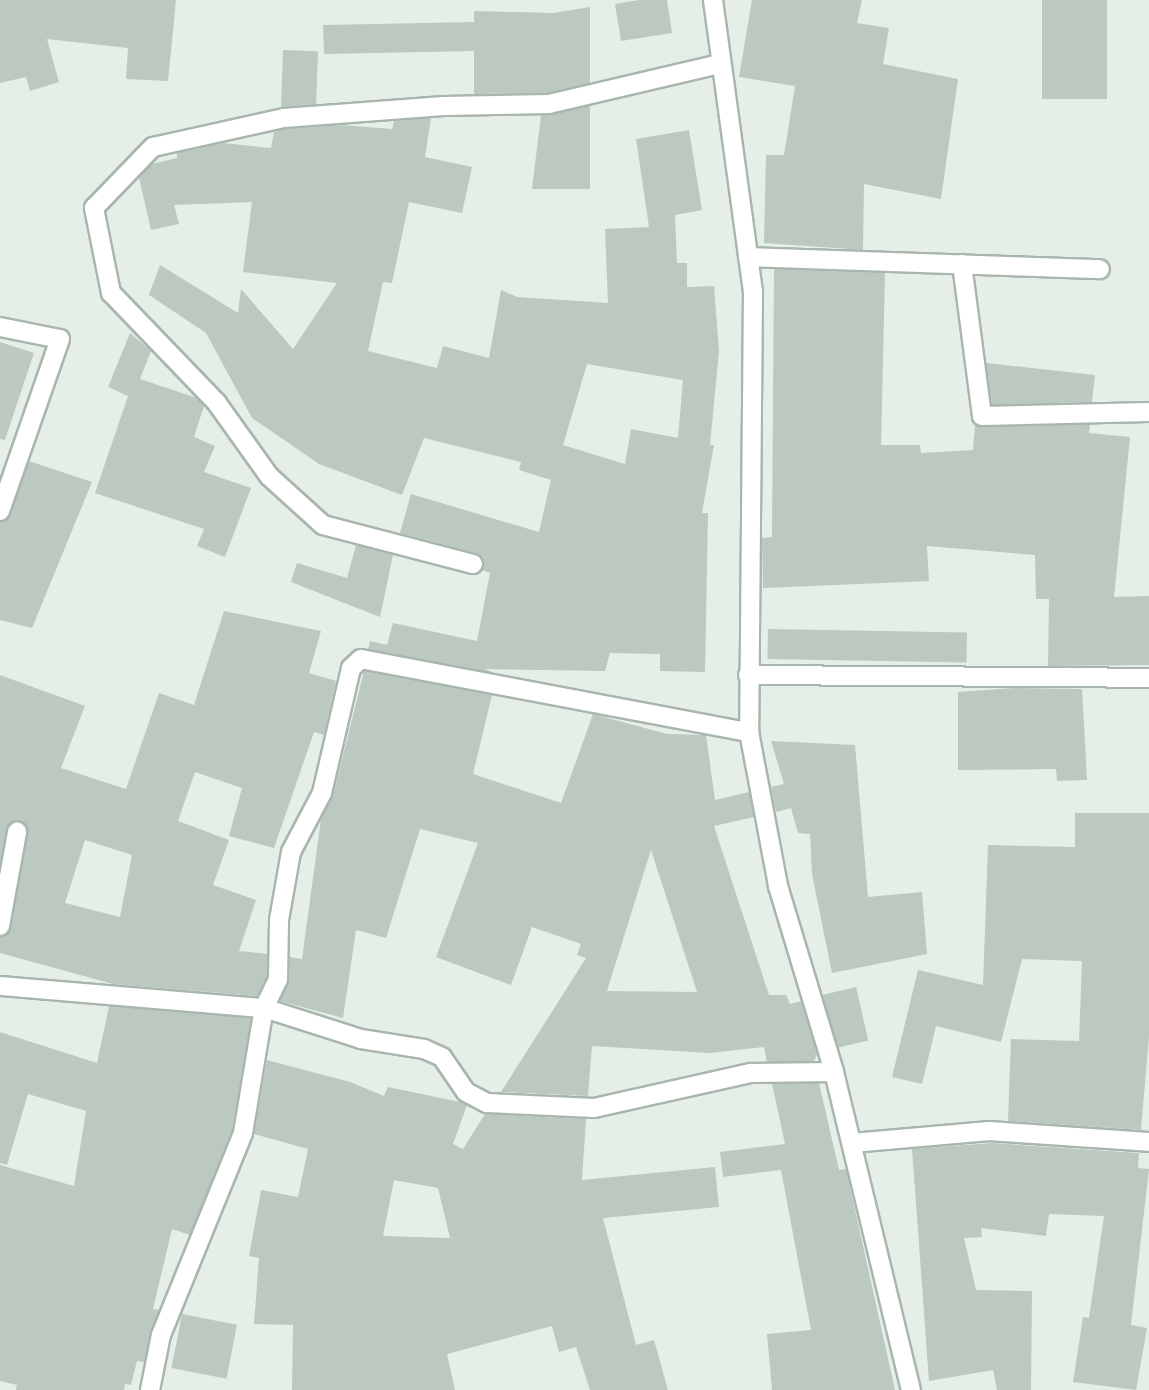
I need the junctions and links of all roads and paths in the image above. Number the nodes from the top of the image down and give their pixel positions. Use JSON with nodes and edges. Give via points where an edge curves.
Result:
{"nodes":[{"id":1,"x":713,"y":0,"type":"edge"},
{"id":2,"x":719,"y":64,"type":"junction"},
{"id":3,"x":748,"y":257,"type":"junction"},
{"id":4,"x":962,"y":264,"type":"junction"},
{"id":5,"x":1100,"y":269,"type":"dead end"},
{"id":6,"x":0,"y":327,"type":"edge"},
{"id":7,"x":1149,"y":412,"type":"edge"},
{"id":8,"x":0,"y":511,"type":"edge"},
{"id":9,"x":473,"y":564,"type":"dead end"},
{"id":10,"x":748,"y":675,"type":"junction"},
{"id":11,"x":1149,"y":678,"type":"edge"},
{"id":12,"x":749,"y":732,"type":"junction"},
{"id":13,"x":17,"y":832,"type":"dead end"},
{"id":14,"x":0,"y":926,"type":"edge"},
{"id":15,"x":0,"y":986,"type":"edge"},
{"id":16,"x":264,"y":1008,"type":"junction"},
{"id":17,"x":834,"y":1072,"type":"junction"},
{"id":18,"x":1149,"y":1142,"type":"edge"},
{"id":19,"x":852,"y":1143,"type":"junction"},
{"id":20,"x":150,"y":1390,"type":"edge"},
{"id":21,"x":911,"y":1390,"type":"edge"}],
"edges":[{"from":1,"to":2,"type":"street"},
{"from":2,"to":3,"type":"street"},
{"from":2,"to":9,"type":"street","via":[[549,104],[444,106],[284,118],[153,147],[94,208],[111,293],[217,403],[269,476],[323,525]]},
{"from":3,"to":4,"type":"street"},
{"from":3,"to":10,"type":"street","via":[[753,291]]},
{"from":4,"to":5,"type":"street"},
{"from":4,"to":7,"type":"street","via":[[982,416]]},
{"from":6,"to":8,"type":"street","via":[[60,339]]},
{"from":10,"to":11,"type":"street"},
{"from":10,"to":12,"type":"street"},
{"from":12,"to":16,"type":"street","via":[[361,659],[351,668],[322,794],[291,852],[279,920],[278,979]]},
{"from":12,"to":17,"type":"street","via":[[778,886]]},
{"from":13,"to":14,"type":"street"},
{"from":15,"to":16,"type":"street"},
{"from":16,"to":17,"type":"street","via":[[361,1039],[424,1049],[442,1057],[466,1092],[487,1103],[594,1108],[751,1073]]},
{"from":16,"to":20,"type":"street","via":[[243,1133],[161,1335]]},
{"from":17,"to":19,"type":"street"},
{"from":18,"to":19,"type":"street","via":[[989,1131]]},
{"from":19,"to":21,"type":"street"}]}
